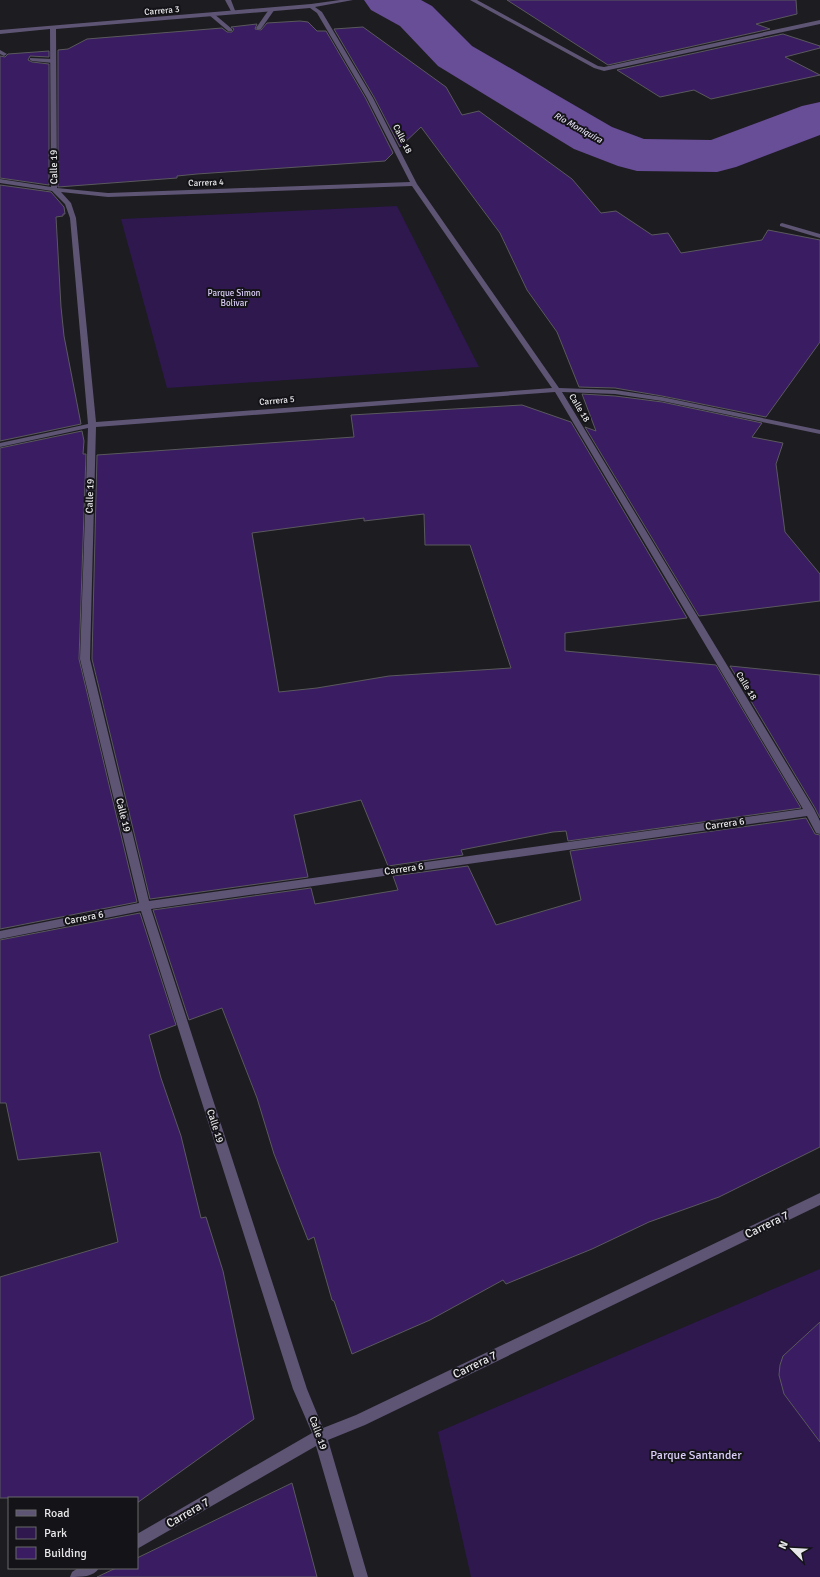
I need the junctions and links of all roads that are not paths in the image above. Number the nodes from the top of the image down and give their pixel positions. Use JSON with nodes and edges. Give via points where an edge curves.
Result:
{"nodes":[{"id":1,"x":228,"y":0,"type":"edge"},
{"id":2,"x":350,"y":0,"type":"edge"},
{"id":3,"x":473,"y":0,"type":"edge"},
{"id":4,"x":311,"y":6,"type":"junction"},
{"id":5,"x":272,"y":9,"type":"junction"},
{"id":6,"x":234,"y":12,"type":"junction"},
{"id":7,"x":211,"y":14,"type":"junction"},
{"id":8,"x":820,"y":22,"type":"edge"},
{"id":9,"x":259,"y":28,"type":"dead end"},
{"id":10,"x":53,"y":29,"type":"junction"},
{"id":11,"x":230,"y":30,"type":"dead end"},
{"id":12,"x":0,"y":32,"type":"edge"},
{"id":13,"x":32,"y":59,"type":"dead end"},
{"id":14,"x":53,"y":61,"type":"junction"},
{"id":15,"x":0,"y":181,"type":"edge"},
{"id":16,"x":414,"y":184,"type":"junction"},
{"id":17,"x":54,"y":189,"type":"junction"},
{"id":18,"x":782,"y":224,"type":"dead end"},
{"id":19,"x":820,"y":236,"type":"edge"},
{"id":20,"x":557,"y":390,"type":"junction"},
{"id":21,"x":92,"y":425,"type":"junction"},
{"id":22,"x":820,"y":432,"type":"edge"},
{"id":23,"x":0,"y":445,"type":"edge"},
{"id":24,"x":810,"y":812,"type":"junction"},
{"id":25,"x":820,"y":830,"type":"edge"},
{"id":26,"x":145,"y":906,"type":"junction"},
{"id":27,"x":0,"y":935,"type":"edge"},
{"id":28,"x":820,"y":1199,"type":"edge"},
{"id":29,"x":320,"y":1436,"type":"junction"},
{"id":30,"x":138,"y":1541,"type":"edge"},
{"id":31,"x":90,"y":1569,"type":"edge"},
{"id":32,"x":77,"y":1577,"type":"edge"},
{"id":33,"x":361,"y":1577,"type":"edge"}],
"edges":[{"from":1,"to":6,"type":"street"},
{"from":2,"to":4,"type":"street","name":"Carrera 3"},
{"from":3,"to":8,"type":"street","via":[[604,69]]},
{"from":4,"to":5,"type":"street","name":"Carrera 3"},
{"from":4,"to":16,"type":"street","name":"Calle 18","via":[[319,12],[370,98]]},
{"from":5,"to":6,"type":"street","name":"Carrera 3"},
{"from":5,"to":9,"type":"street"},
{"from":6,"to":7,"type":"street","name":"Carrera 3"},
{"from":7,"to":10,"type":"street","name":"Carrera 3"},
{"from":7,"to":11,"type":"street"},
{"from":10,"to":12,"type":"street","name":"Carrera 3"},
{"from":10,"to":14,"type":"street","name":"Calle 19"},
{"from":13,"to":14,"type":"street"},
{"from":14,"to":17,"type":"street","name":"Calle 19"},
{"from":15,"to":17,"type":"street","name":"Carrera 4"},
{"from":16,"to":17,"type":"street","name":"Carrera 4","via":[[108,195]]},
{"from":16,"to":20,"type":"street","name":"Calle 18"},
{"from":17,"to":21,"type":"street","name":"Calle 19","via":[[68,203],[73,218]]},
{"from":18,"to":19,"type":"street"},
{"from":20,"to":21,"type":"street","name":"Carrera 5"},
{"from":20,"to":22,"type":"street","name":"Carrera 5","via":[[615,392],[662,398]]},
{"from":20,"to":24,"type":"street","name":"Calle 18"},
{"from":21,"to":23,"type":"street","name":"Carrera 5"},
{"from":21,"to":26,"type":"street","name":"Calle 19","via":[[85,659]]},
{"from":24,"to":25,"type":"street","name":"Calle 18"},
{"from":24,"to":26,"type":"street","name":"Carrera 6"},
{"from":26,"to":27,"type":"street","name":"Carrera 6"},
{"from":26,"to":29,"type":"street","name":"Calle 19","via":[[300,1390]]},
{"from":28,"to":29,"type":"street","name":"Carrera 7","via":[[367,1416]]},
{"from":29,"to":30,"type":"street","name":"Carrera 7"},
{"from":29,"to":33,"type":"street","name":"Calle 19"},
{"from":31,"to":32,"type":"street"}]}
